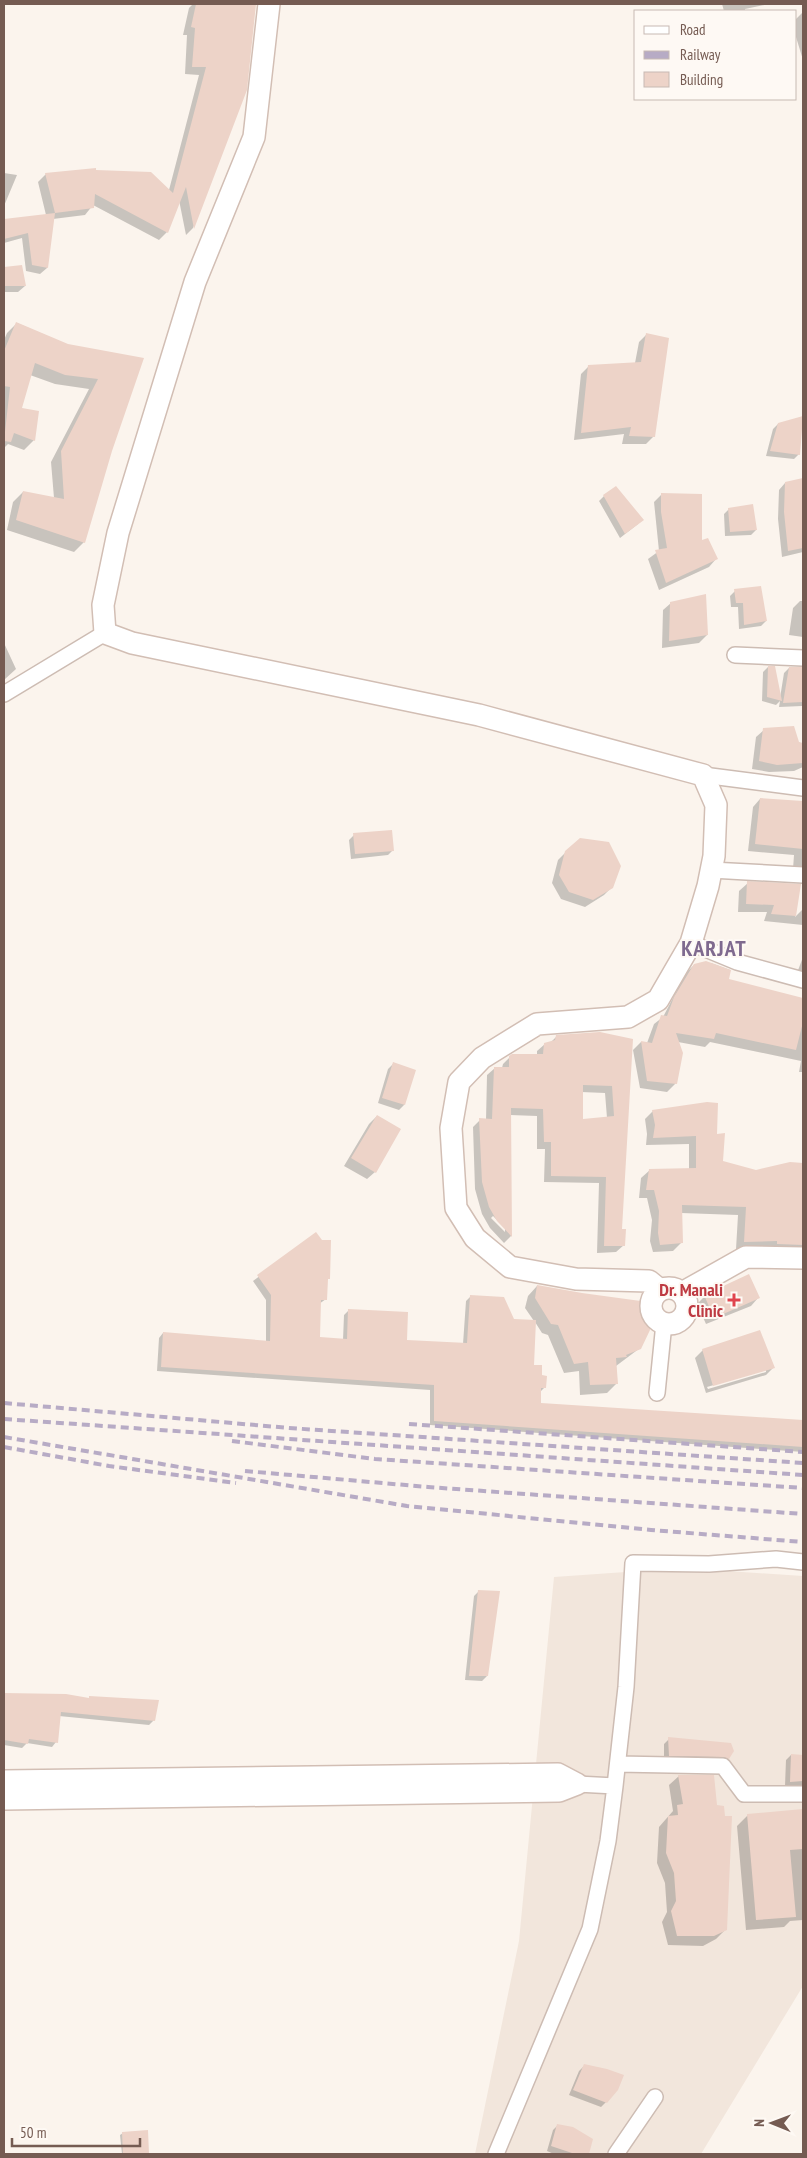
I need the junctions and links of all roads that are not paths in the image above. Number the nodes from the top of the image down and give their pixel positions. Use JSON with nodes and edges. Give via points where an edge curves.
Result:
{"nodes":[{"id":1,"x":269,"y":4,"type":"edge"},
{"id":2,"x":104,"y":634,"type":"junction"},
{"id":3,"x":735,"y":655,"type":"dead end"},
{"id":4,"x":803,"y":658,"type":"edge"},
{"id":5,"x":4,"y":694,"type":"edge"},
{"id":6,"x":703,"y":775,"type":"junction"},
{"id":7,"x":803,"y":788,"type":"edge"},
{"id":8,"x":711,"y":870,"type":"junction"},
{"id":9,"x":803,"y":875,"type":"edge"},
{"id":10,"x":691,"y":943,"type":"junction"},
{"id":11,"x":803,"y":980,"type":"edge"},
{"id":12,"x":803,"y":1258,"type":"edge"},
{"id":13,"x":660,"y":1290,"type":"junction"},
{"id":14,"x":682,"y":1294,"type":"junction"},
{"id":15,"x":664,"y":1323,"type":"junction"},
{"id":16,"x":657,"y":1393,"type":"dead end"},
{"id":17,"x":803,"y":1562,"type":"edge"},
{"id":18,"x":618,"y":1764,"type":"junction"},
{"id":19,"x":4,"y":1781,"type":"edge"},
{"id":20,"x":577,"y":1784,"type":"junction"},
{"id":21,"x":615,"y":1786,"type":"junction"},
{"id":22,"x":803,"y":1794,"type":"edge"},
{"id":23,"x":4,"y":1799,"type":"edge"},
{"id":24,"x":655,"y":2097,"type":"dead end"},
{"id":25,"x":496,"y":2154,"type":"edge"},
{"id":26,"x":616,"y":2154,"type":"edge"}],
"edges":[{"from":1,"to":2,"type":"street","via":[[254,137],[196,282],[118,532],[102,605]]},
{"from":2,"to":5,"type":"street"},
{"from":2,"to":6,"type":"street","via":[[132,643],[479,715]]},
{"from":3,"to":4,"type":"street"},
{"from":6,"to":7,"type":"street"},
{"from":6,"to":8,"type":"street","via":[[716,805]]},
{"from":8,"to":9,"type":"street"},
{"from":8,"to":10,"type":"street"},
{"from":10,"to":11,"type":"street","via":[[737,962]]},
{"from":10,"to":13,"type":"street","via":[[658,1000],[628,1017],[537,1024],[482,1058],[459,1082],[451,1128],[456,1208],[475,1238],[510,1267],[576,1279],[649,1281]]},
{"from":12,"to":14,"type":"street","via":[[746,1257]]},
{"from":13,"to":14,"type":"street","via":[[672,1288]]},
{"from":13,"to":15,"type":"street","via":[[650,1304],[654,1316]]},
{"from":14,"to":15,"type":"street","via":[[686,1304],[684,1315],[676,1322]]},
{"from":15,"to":16,"type":"street"},
{"from":17,"to":18,"type":"street","via":[[776,1559],[709,1564],[633,1563]]},
{"from":18,"to":21,"type":"street"},
{"from":18,"to":22,"type":"street","via":[[723,1766],[744,1794]]},
{"from":19,"to":20,"type":"street","via":[[558,1774]]},
{"from":20,"to":21,"type":"street"},
{"from":20,"to":23,"type":"street","via":[[559,1791]]},
{"from":21,"to":25,"type":"street","via":[[608,1841],[590,1929]]},
{"from":24,"to":26,"type":"street"}]}
